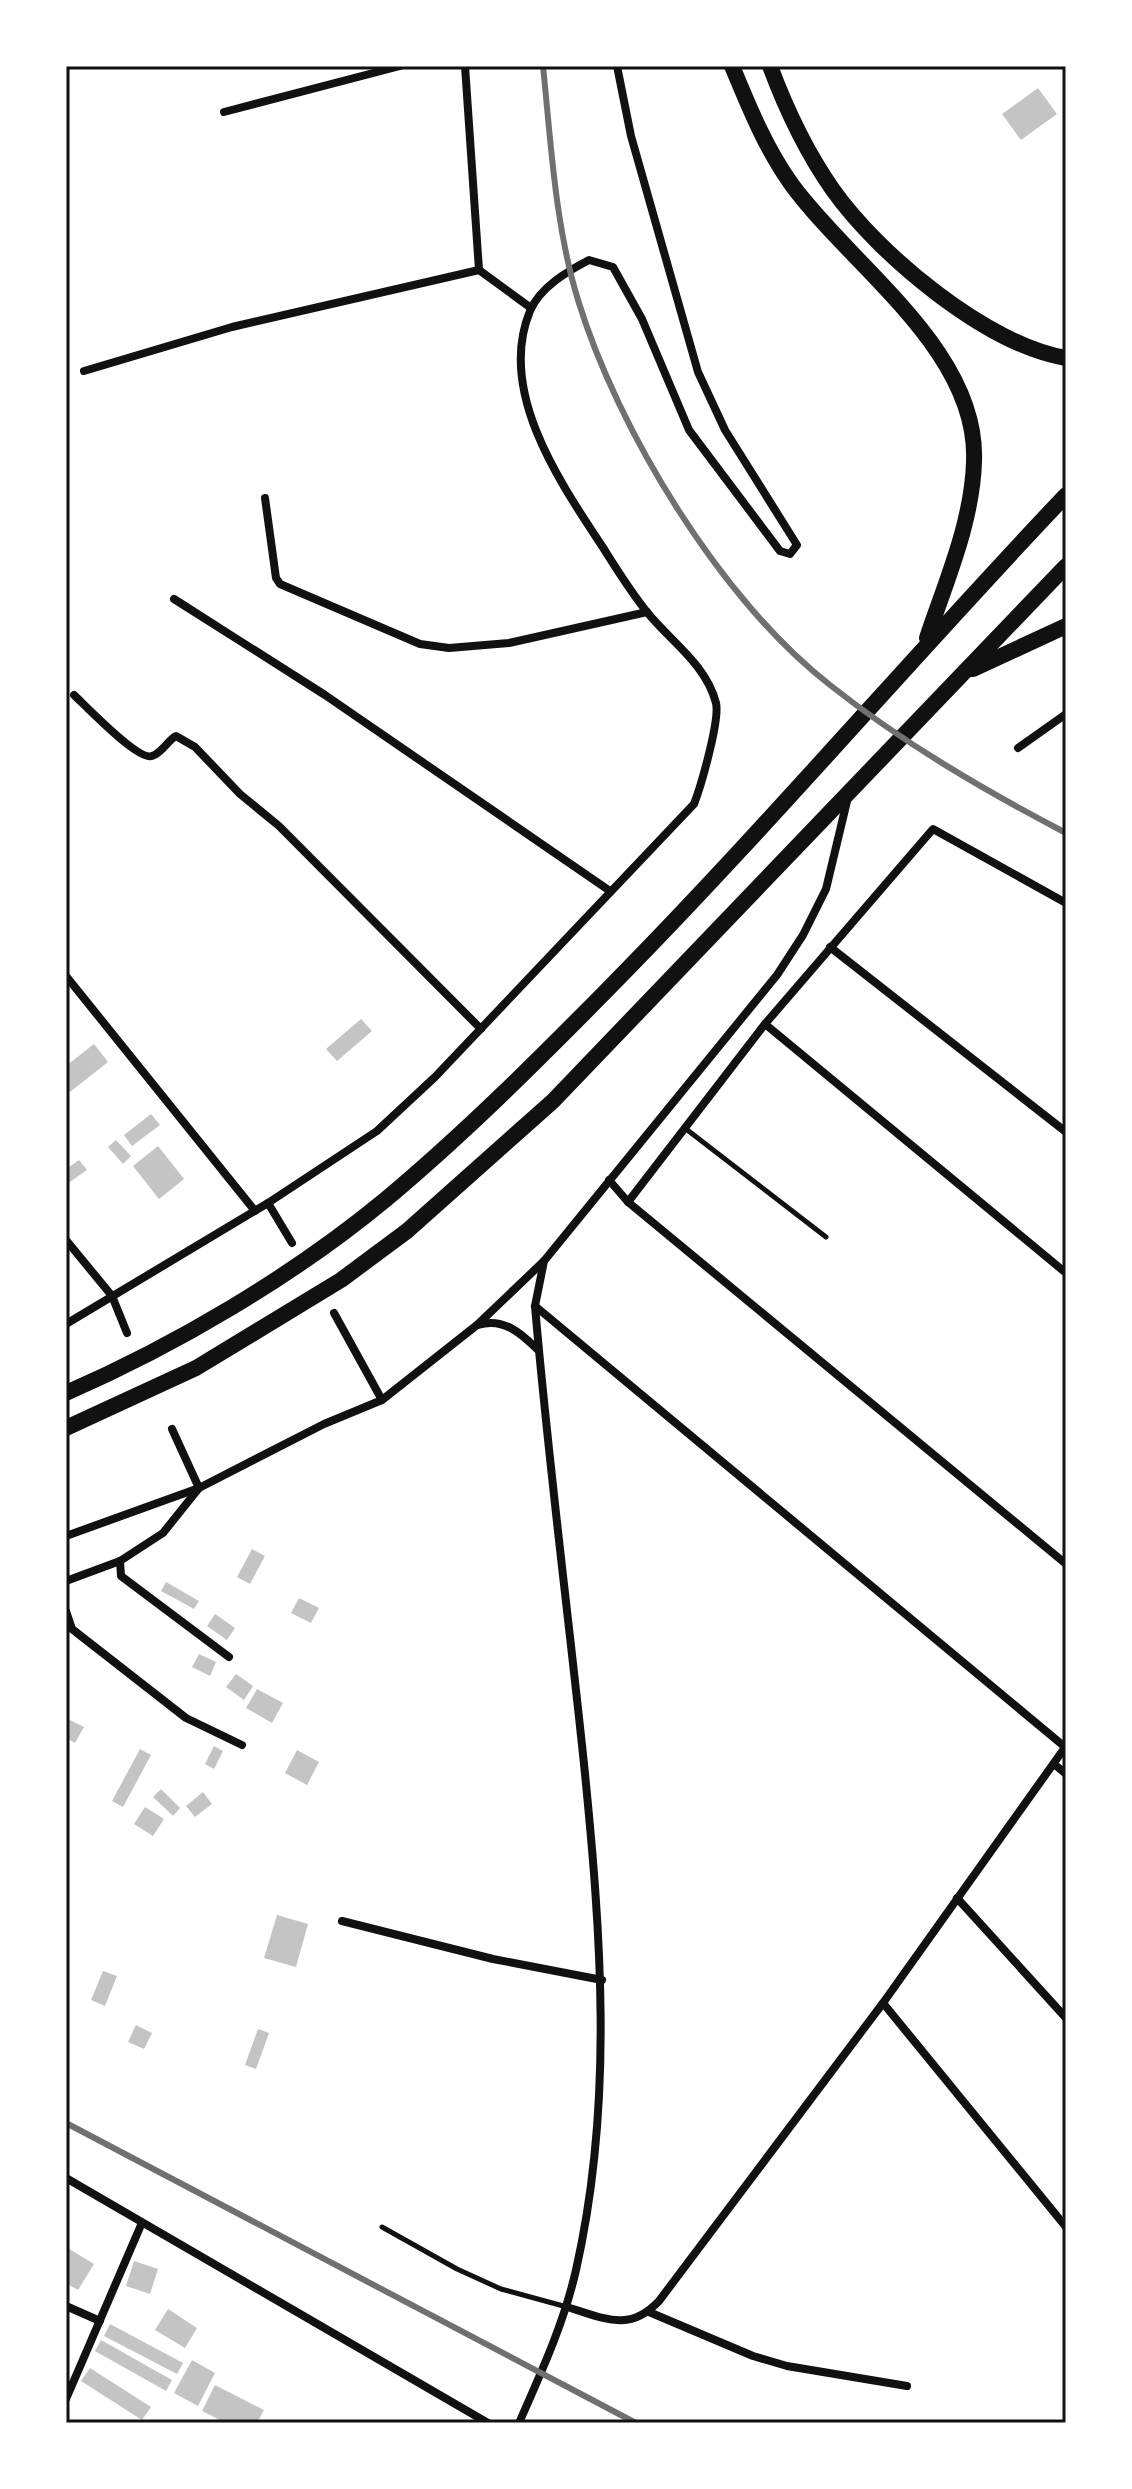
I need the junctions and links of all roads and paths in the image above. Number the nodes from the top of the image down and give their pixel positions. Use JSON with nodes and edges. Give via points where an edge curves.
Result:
{"nodes":[{"id":1,"x":400,"y":66,"type":"edge"},
{"id":2,"x":465,"y":66,"type":"edge"},
{"id":3,"x":617,"y":66,"type":"edge"},
{"id":4,"x":732,"y":66,"type":"edge"},
{"id":5,"x":770,"y":66,"type":"edge"},
{"id":6,"x":224,"y":112,"type":"dead end"},
{"id":7,"x":479,"y":270,"type":"junction"},
{"id":8,"x":531,"y":308,"type":"junction"},
{"id":9,"x":1066,"y":358,"type":"edge"},
{"id":10,"x":84,"y":371,"type":"dead end"},
{"id":11,"x":1066,"y":495,"type":"edge"},
{"id":12,"x":265,"y":498,"type":"dead end"},
{"id":13,"x":1066,"y":566,"type":"edge"},
{"id":14,"x":174,"y":599,"type":"dead end"},
{"id":15,"x":647,"y":612,"type":"junction"},
{"id":16,"x":1066,"y":626,"type":"edge"},
{"id":17,"x":926,"y":643,"type":"junction"},
{"id":18,"x":965,"y":673,"type":"junction"},
{"id":19,"x":74,"y":695,"type":"dead end"},
{"id":20,"x":1066,"y":714,"type":"edge"},
{"id":21,"x":1018,"y":748,"type":"dead end"},
{"id":22,"x":849,"y":792,"type":"junction"},
{"id":23,"x":610,"y":891,"type":"junction"},
{"id":24,"x":1066,"y":903,"type":"edge"},
{"id":25,"x":830,"y":947,"type":"junction"},
{"id":26,"x":66,"y":976,"type":"edge"},
{"id":27,"x":765,"y":1024,"type":"junction"},
{"id":28,"x":481,"y":1029,"type":"junction"},
{"id":29,"x":685,"y":1128,"type":"junction"},
{"id":30,"x":1066,"y":1132,"type":"edge"},
{"id":31,"x":609,"y":1180,"type":"junction"},
{"id":32,"x":628,"y":1202,"type":"junction"},
{"id":33,"x":268,"y":1203,"type":"junction"},
{"id":34,"x":255,"y":1211,"type":"junction"},
{"id":35,"x":826,"y":1237,"type":"dead end"},
{"id":36,"x":66,"y":1240,"type":"edge"},
{"id":37,"x":292,"y":1243,"type":"dead end"},
{"id":38,"x":544,"y":1261,"type":"junction"},
{"id":39,"x":1066,"y":1273,"type":"edge"},
{"id":40,"x":112,"y":1296,"type":"junction"},
{"id":41,"x":535,"y":1306,"type":"junction"},
{"id":42,"x":334,"y":1313,"type":"dead end"},
{"id":43,"x":66,"y":1324,"type":"edge"},
{"id":44,"x":477,"y":1325,"type":"junction"},
{"id":45,"x":127,"y":1333,"type":"dead end"},
{"id":46,"x":539,"y":1350,"type":"junction"},
{"id":47,"x":66,"y":1393,"type":"edge"},
{"id":48,"x":382,"y":1400,"type":"junction"},
{"id":49,"x":66,"y":1428,"type":"edge"},
{"id":50,"x":172,"y":1429,"type":"dead end"},
{"id":51,"x":199,"y":1488,"type":"junction"},
{"id":52,"x":66,"y":1536,"type":"edge"},
{"id":53,"x":120,"y":1561,"type":"junction"},
{"id":54,"x":1066,"y":1564,"type":"edge"},
{"id":55,"x":66,"y":1581,"type":"edge"},
{"id":56,"x":66,"y":1611,"type":"edge"},
{"id":57,"x":229,"y":1657,"type":"dead end"},
{"id":58,"x":242,"y":1745,"type":"dead end"},
{"id":59,"x":1066,"y":1747,"type":"edge"},
{"id":60,"x":1054,"y":1764,"type":"junction"},
{"id":61,"x":1066,"y":1774,"type":"edge"},
{"id":62,"x":957,"y":1898,"type":"junction"},
{"id":63,"x":342,"y":1921,"type":"dead end"},
{"id":64,"x":602,"y":1980,"type":"junction"},
{"id":65,"x":883,"y":2003,"type":"junction"},
{"id":66,"x":1066,"y":2018,"type":"edge"},
{"id":67,"x":66,"y":2178,"type":"edge"},
{"id":68,"x":141,"y":2225,"type":"junction"},
{"id":69,"x":382,"y":2227,"type":"dead end"},
{"id":70,"x":1066,"y":2227,"type":"edge"},
{"id":71,"x":66,"y":2306,"type":"edge"},
{"id":72,"x":567,"y":2307,"type":"junction"},
{"id":73,"x":649,"y":2312,"type":"junction"},
{"id":74,"x":100,"y":2321,"type":"junction"},
{"id":75,"x":907,"y":2386,"type":"dead end"},
{"id":76,"x":66,"y":2399,"type":"edge"},
{"id":77,"x":488,"y":2423,"type":"edge"},
{"id":78,"x":519,"y":2423,"type":"edge"}],
"edges":[{"from":1,"to":6,"type":"street"},
{"from":2,"to":7,"type":"street"},
{"from":3,"to":8,"type":"street","via":[[631,136],[698,372],[733,443],[796,539],[795,550],[780,551],[689,430],[642,319],[613,267],[589,260],[547,287]]},
{"from":4,"to":17,"type":"highway","via":[[791,183],[932,341],[956,378],[970,419],[974,461],[965,525]]},
{"from":5,"to":9,"type":"highway","via":[[792,119],[834,191],[865,227],[961,311],[1020,346]]},
{"from":7,"to":8,"type":"street"},
{"from":7,"to":10,"type":"street","via":[[232,327]]},
{"from":8,"to":15,"type":"street","via":[[520,349],[526,401],[539,436],[571,499]]},
{"from":11,"to":17,"type":"highway"},
{"from":12,"to":15,"type":"street","via":[[280,584],[420,644],[449,648],[509,643]]},
{"from":13,"to":18,"type":"highway"},
{"from":14,"to":23,"type":"street","via":[[325,695]]},
{"from":15,"to":23,"type":"street","via":[[696,664],[716,705],[694,804]]},
{"from":16,"to":18,"type":"highway"},
{"from":17,"to":47,"type":"highway","via":[[838,747],[670,926],[525,1073],[383,1202],[250,1294]]},
{"from":18,"to":22,"type":"highway"},
{"from":19,"to":28,"type":"street","via":[[145,756],[153,756],[176,736],[195,747]]},
{"from":20,"to":21,"type":"street"},
{"from":22,"to":31,"type":"street","via":[[826,889],[803,935],[777,975]]},
{"from":22,"to":49,"type":"highway","via":[[553,1101],[407,1231],[341,1280],[196,1368]]},
{"from":23,"to":28,"type":"street"},
{"from":24,"to":25,"type":"street","via":[[933,829]]},
{"from":25,"to":27,"type":"street"},
{"from":25,"to":30,"type":"street"},
{"from":26,"to":34,"type":"street"},
{"from":27,"to":29,"type":"street"},
{"from":27,"to":39,"type":"street"},
{"from":28,"to":33,"type":"street","via":[[377,1131]]},
{"from":29,"to":32,"type":"street"},
{"from":29,"to":35,"type":"lane"},
{"from":31,"to":32,"type":"street"},
{"from":31,"to":38,"type":"street"},
{"from":32,"to":54,"type":"street"},
{"from":33,"to":34,"type":"street"},
{"from":33,"to":37,"type":"street"},
{"from":34,"to":40,"type":"street"},
{"from":36,"to":40,"type":"street"},
{"from":38,"to":41,"type":"street"},
{"from":38,"to":44,"type":"street"},
{"from":40,"to":43,"type":"street"},
{"from":40,"to":45,"type":"street"},
{"from":41,"to":46,"type":"street"},
{"from":41,"to":59,"type":"street"},
{"from":42,"to":48,"type":"street"},
{"from":44,"to":46,"type":"street","via":[[507,1325]]},
{"from":44,"to":48,"type":"street"},
{"from":46,"to":64,"type":"street"},
{"from":48,"to":51,"type":"street"},
{"from":50,"to":51,"type":"street"},
{"from":51,"to":52,"type":"street"},
{"from":51,"to":53,"type":"street","via":[[163,1533]]},
{"from":53,"to":55,"type":"street"},
{"from":53,"to":57,"type":"street","via":[[121,1576]]},
{"from":56,"to":58,"type":"street","via":[[72,1629],[186,1718]]},
{"from":59,"to":60,"type":"street"},
{"from":60,"to":61,"type":"street"},
{"from":60,"to":62,"type":"street"},
{"from":62,"to":65,"type":"street"},
{"from":62,"to":66,"type":"street"},
{"from":63,"to":64,"type":"street"},
{"from":64,"to":72,"type":"street","via":[[594,2163]]},
{"from":65,"to":70,"type":"street"},
{"from":65,"to":73,"type":"street"},
{"from":67,"to":68,"type":"street"},
{"from":68,"to":74,"type":"street"},
{"from":68,"to":77,"type":"street"},
{"from":69,"to":72,"type":"lane","via":[[501,2289]]},
{"from":71,"to":74,"type":"street"},
{"from":72,"to":73,"type":"street","via":[[612,2320],[634,2321]]},
{"from":72,"to":78,"type":"street"},
{"from":73,"to":75,"type":"street","via":[[787,2366]]},
{"from":74,"to":76,"type":"street"}]}
